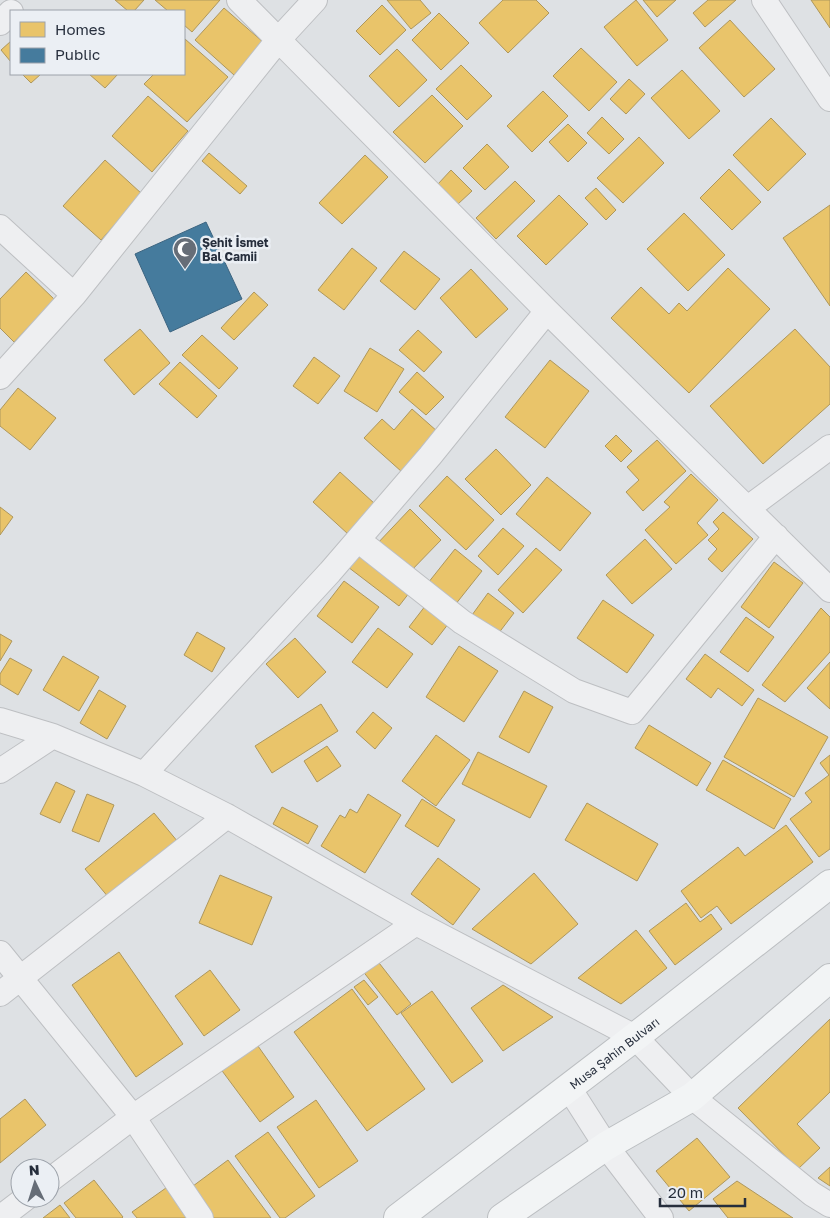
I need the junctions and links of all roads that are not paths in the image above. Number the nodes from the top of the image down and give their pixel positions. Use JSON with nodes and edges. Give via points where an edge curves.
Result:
{"nodes":[{"id":1,"x":22,"y":0,"type":"edge"},
{"id":2,"x":239,"y":0,"type":"edge"},
{"id":3,"x":315,"y":0,"type":"edge"},
{"id":4,"x":764,"y":0,"type":"edge"},
{"id":5,"x":13,"y":10,"type":"edge"},
{"id":6,"x":10,"y":13,"type":"edge"},
{"id":7,"x":0,"y":23,"type":"edge"},
{"id":8,"x":279,"y":39,"type":"junction"},
{"id":9,"x":829,"y":97,"type":"edge"},
{"id":10,"x":0,"y":227,"type":"edge"},
{"id":11,"x":74,"y":296,"type":"junction"},
{"id":12,"x":546,"y":312,"type":"junction"},
{"id":13,"x":0,"y":377,"type":"edge"},
{"id":14,"x":830,"y":447,"type":"edge"},
{"id":15,"x":748,"y":508,"type":"junction"},
{"id":16,"x":776,"y":536,"type":"junction"},
{"id":17,"x":358,"y":540,"type":"junction"},
{"id":18,"x":830,"y":590,"type":"edge"},
{"id":19,"x":0,"y":720,"type":"edge"},
{"id":20,"x":53,"y":736,"type":"junction"},
{"id":21,"x":0,"y":771,"type":"edge"},
{"id":22,"x":144,"y":774,"type":"junction"},
{"id":23,"x":227,"y":816,"type":"junction"},
{"id":24,"x":830,"y":884,"type":"edge"},
{"id":25,"x":416,"y":923,"type":"junction"},
{"id":26,"x":0,"y":953,"type":"edge"},
{"id":27,"x":830,"y":978,"type":"edge"},
{"id":28,"x":19,"y":979,"type":"junction"},
{"id":29,"x":0,"y":994,"type":"edge"},
{"id":30,"x":635,"y":1037,"type":"junction"},
{"id":31,"x":569,"y":1088,"type":"junction"},
{"id":32,"x":692,"y":1097,"type":"junction"},
{"id":33,"x":133,"y":1117,"type":"junction"},
{"id":34,"x":606,"y":1146,"type":"junction"},
{"id":35,"x":60,"y":1172,"type":"edge"},
{"id":36,"x":830,"y":1205,"type":"edge"},
{"id":37,"x":13,"y":1208,"type":"edge"},
{"id":38,"x":0,"y":1218,"type":"edge"},
{"id":39,"x":202,"y":1218,"type":"edge"},
{"id":40,"x":398,"y":1218,"type":"edge"},
{"id":41,"x":502,"y":1218,"type":"edge"},
{"id":42,"x":661,"y":1218,"type":"edge"}],
"edges":[{"from":1,"to":5,"type":"street"},
{"from":2,"to":8,"type":"street"},
{"from":3,"to":8,"type":"street"},
{"from":4,"to":9,"type":"street"},
{"from":6,"to":7,"type":"street"},
{"from":8,"to":11,"type":"street"},
{"from":8,"to":12,"type":"street"},
{"from":10,"to":11,"type":"street"},
{"from":11,"to":13,"type":"street"},
{"from":12,"to":15,"type":"street"},
{"from":12,"to":17,"type":"street"},
{"from":14,"to":15,"type":"street"},
{"from":15,"to":16,"type":"street"},
{"from":16,"to":17,"type":"street","via":[[632,712],[574,691],[462,622]]},
{"from":16,"to":18,"type":"street"},
{"from":17,"to":22,"type":"street"},
{"from":19,"to":20,"type":"street"},
{"from":20,"to":21,"type":"street"},
{"from":20,"to":22,"type":"street"},
{"from":22,"to":23,"type":"street"},
{"from":23,"to":25,"type":"street"},
{"from":23,"to":28,"type":"street"},
{"from":24,"to":30,"type":"main road","name":"Musa Şahin Bulvarı"},
{"from":25,"to":30,"type":"street"},
{"from":25,"to":33,"type":"street"},
{"from":26,"to":28,"type":"street"},
{"from":27,"to":32,"type":"main road"},
{"from":28,"to":29,"type":"street"},
{"from":28,"to":33,"type":"street"},
{"from":30,"to":31,"type":"main road","name":"Musa Şahin Bulvarı"},
{"from":30,"to":32,"type":"street"},
{"from":31,"to":34,"type":"street"},
{"from":31,"to":40,"type":"main road","name":"Musa Şahin Bulvarı"},
{"from":32,"to":34,"type":"main road"},
{"from":32,"to":36,"type":"street"},
{"from":33,"to":35,"type":"street"},
{"from":33,"to":39,"type":"street"},
{"from":34,"to":41,"type":"main road"},
{"from":34,"to":42,"type":"street"},
{"from":37,"to":38,"type":"street"}]}
